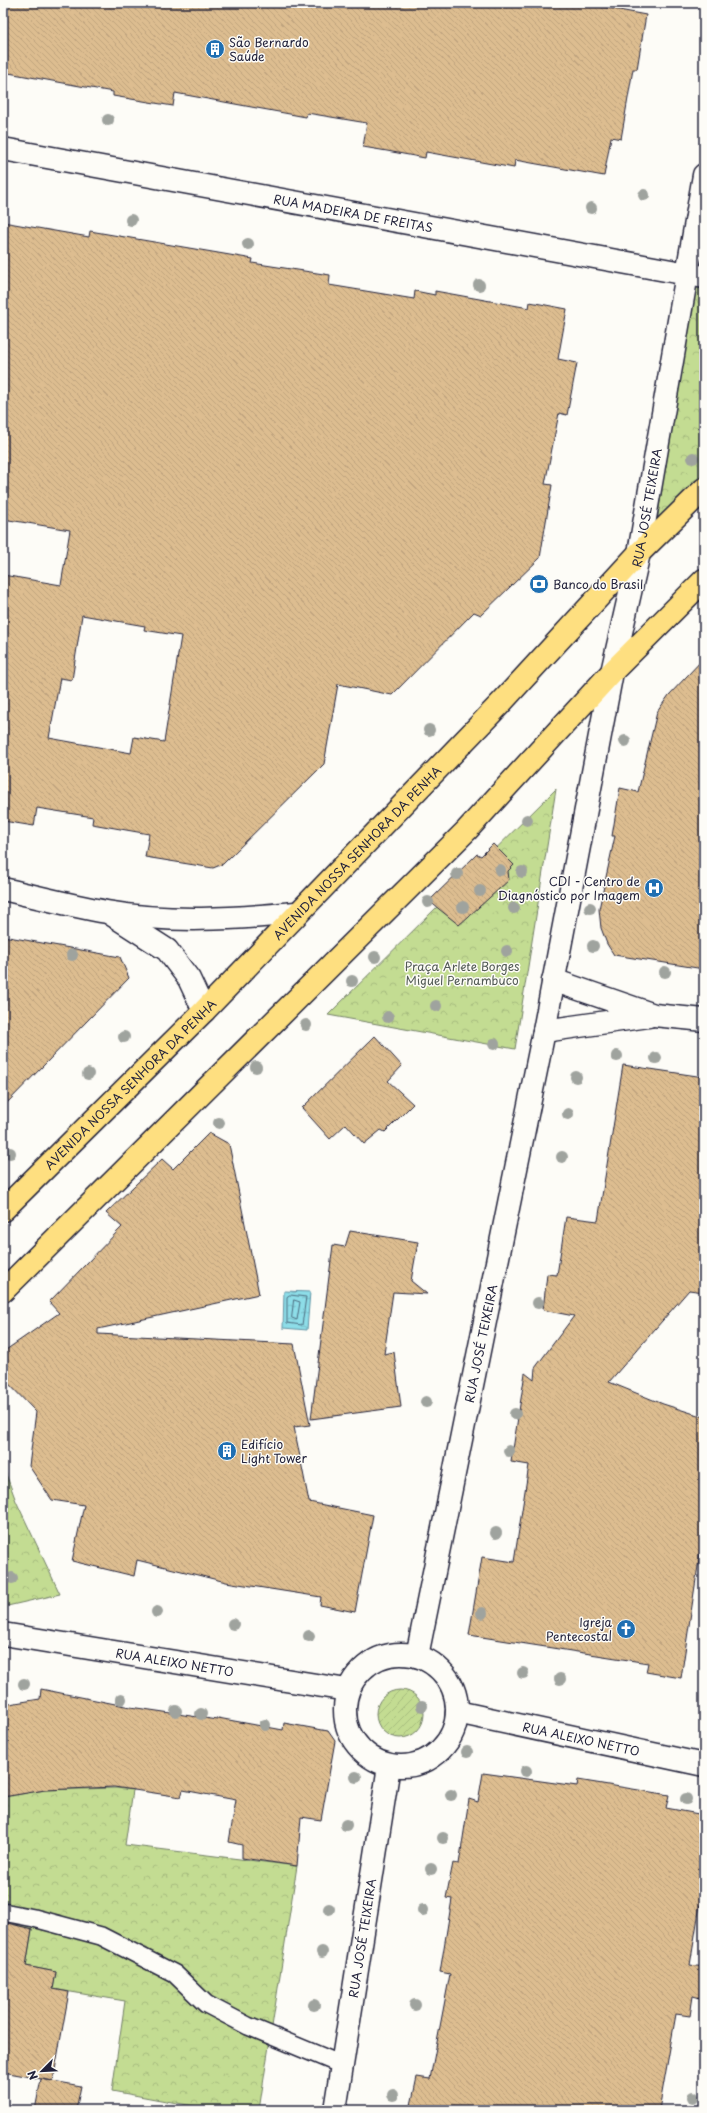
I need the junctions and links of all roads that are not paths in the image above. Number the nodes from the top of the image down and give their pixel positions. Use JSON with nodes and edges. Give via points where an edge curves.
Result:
{"nodes":[{"id":1,"x":3,"y":149,"type":"edge"},
{"id":2,"x":704,"y":175,"type":"edge"},
{"id":3,"x":696,"y":276,"type":"edge"},
{"id":4,"x":704,"y":489,"type":"edge"},
{"id":5,"x":639,"y":552,"type":"junction"},
{"id":6,"x":704,"y":580,"type":"edge"},
{"id":7,"x":612,"y":672,"type":"junction"},
{"id":8,"x":3,"y":889,"type":"edge"},
{"id":9,"x":108,"y":912,"type":"junction"},
{"id":10,"x":296,"y":913,"type":"junction"},
{"id":11,"x":553,"y":980,"type":"junction"},
{"id":12,"x":204,"y":1010,"type":"junction"},
{"id":13,"x":654,"y":1015,"type":"junction"},
{"id":14,"x":704,"y":1020,"type":"edge"},
{"id":15,"x":544,"y":1031,"type":"junction"},
{"id":16,"x":3,"y":1210,"type":"edge"},
{"id":17,"x":3,"y":1291,"type":"edge"},
{"id":18,"x":3,"y":1634,"type":"edge"},
{"id":19,"x":417,"y":1656,"type":"junction"},
{"id":20,"x":347,"y":1690,"type":"junction"},
{"id":21,"x":458,"y":1712,"type":"junction"},
{"id":22,"x":704,"y":1765,"type":"edge"},
{"id":23,"x":389,"y":1766,"type":"junction"},
{"id":24,"x":3,"y":1912,"type":"edge"},
{"id":25,"x":342,"y":2065,"type":"junction"},
{"id":26,"x":335,"y":2110,"type":"edge"}],
"edges":[{"from":1,"to":3,"type":"street","name":"RUA MADEIRA DE FREITAS"},
{"from":2,"to":3,"type":"street","name":"RUA JOSÉ TEIXEIRA"},
{"from":3,"to":5,"type":"street","name":"RUA JOSÉ TEIXEIRA"},
{"from":4,"to":5,"type":"main road","name":"AVENIDA NOSSA SENHORA DA PENHA"},
{"from":5,"to":7,"type":"street","name":"RUA JOSÉ TEIXEIRA"},
{"from":5,"to":10,"type":"main road","name":"AVENIDA NOSSA SENHORA DA PENHA","via":[[500,704]]},
{"from":6,"to":7,"type":"main road"},
{"from":7,"to":11,"type":"street","name":"RUA JOSÉ TEIXEIRA"},
{"from":7,"to":17,"type":"main road","via":[[467,830]]},
{"from":8,"to":9,"type":"street"},
{"from":9,"to":10,"type":"street","via":[[187,919],[232,919]]},
{"from":9,"to":12,"type":"street","via":[[167,950],[189,979]]},
{"from":10,"to":12,"type":"main road","name":"AVENIDA NOSSA SENHORA DA PENHA"},
{"from":11,"to":13,"type":"street"},
{"from":11,"to":15,"type":"street","name":"RUA JOSÉ TEIXEIRA"},
{"from":12,"to":16,"type":"main road","name":"AVENIDA NOSSA SENHORA DA PENHA"},
{"from":13,"to":14,"type":"street"},
{"from":13,"to":15,"type":"street"},
{"from":15,"to":19,"type":"street","name":"RUA JOSÉ TEIXEIRA"},
{"from":18,"to":20,"type":"street","name":"RUA ALEIXO NETTO"},
{"from":19,"to":20,"type":"street","via":[[396,1653],[375,1659],[358,1672]]},
{"from":19,"to":21,"type":"street","via":[[434,1664],[446,1677],[455,1693]]},
{"from":20,"to":23,"type":"street","via":[[345,1722],[360,1751]]},
{"from":21,"to":22,"type":"street","name":"RUA ALEIXO NETTO"},
{"from":21,"to":23,"type":"street","via":[[451,1736],[436,1755],[414,1766]]},
{"from":23,"to":25,"type":"street","name":"RUA JOSÉ TEIXEIRA"},
{"from":24,"to":25,"type":"lane","via":[[101,1936],[175,1974],[206,2004],[248,2026]]},
{"from":25,"to":26,"type":"street","name":"RUA JOSÉ TEIXEIRA"}]}
